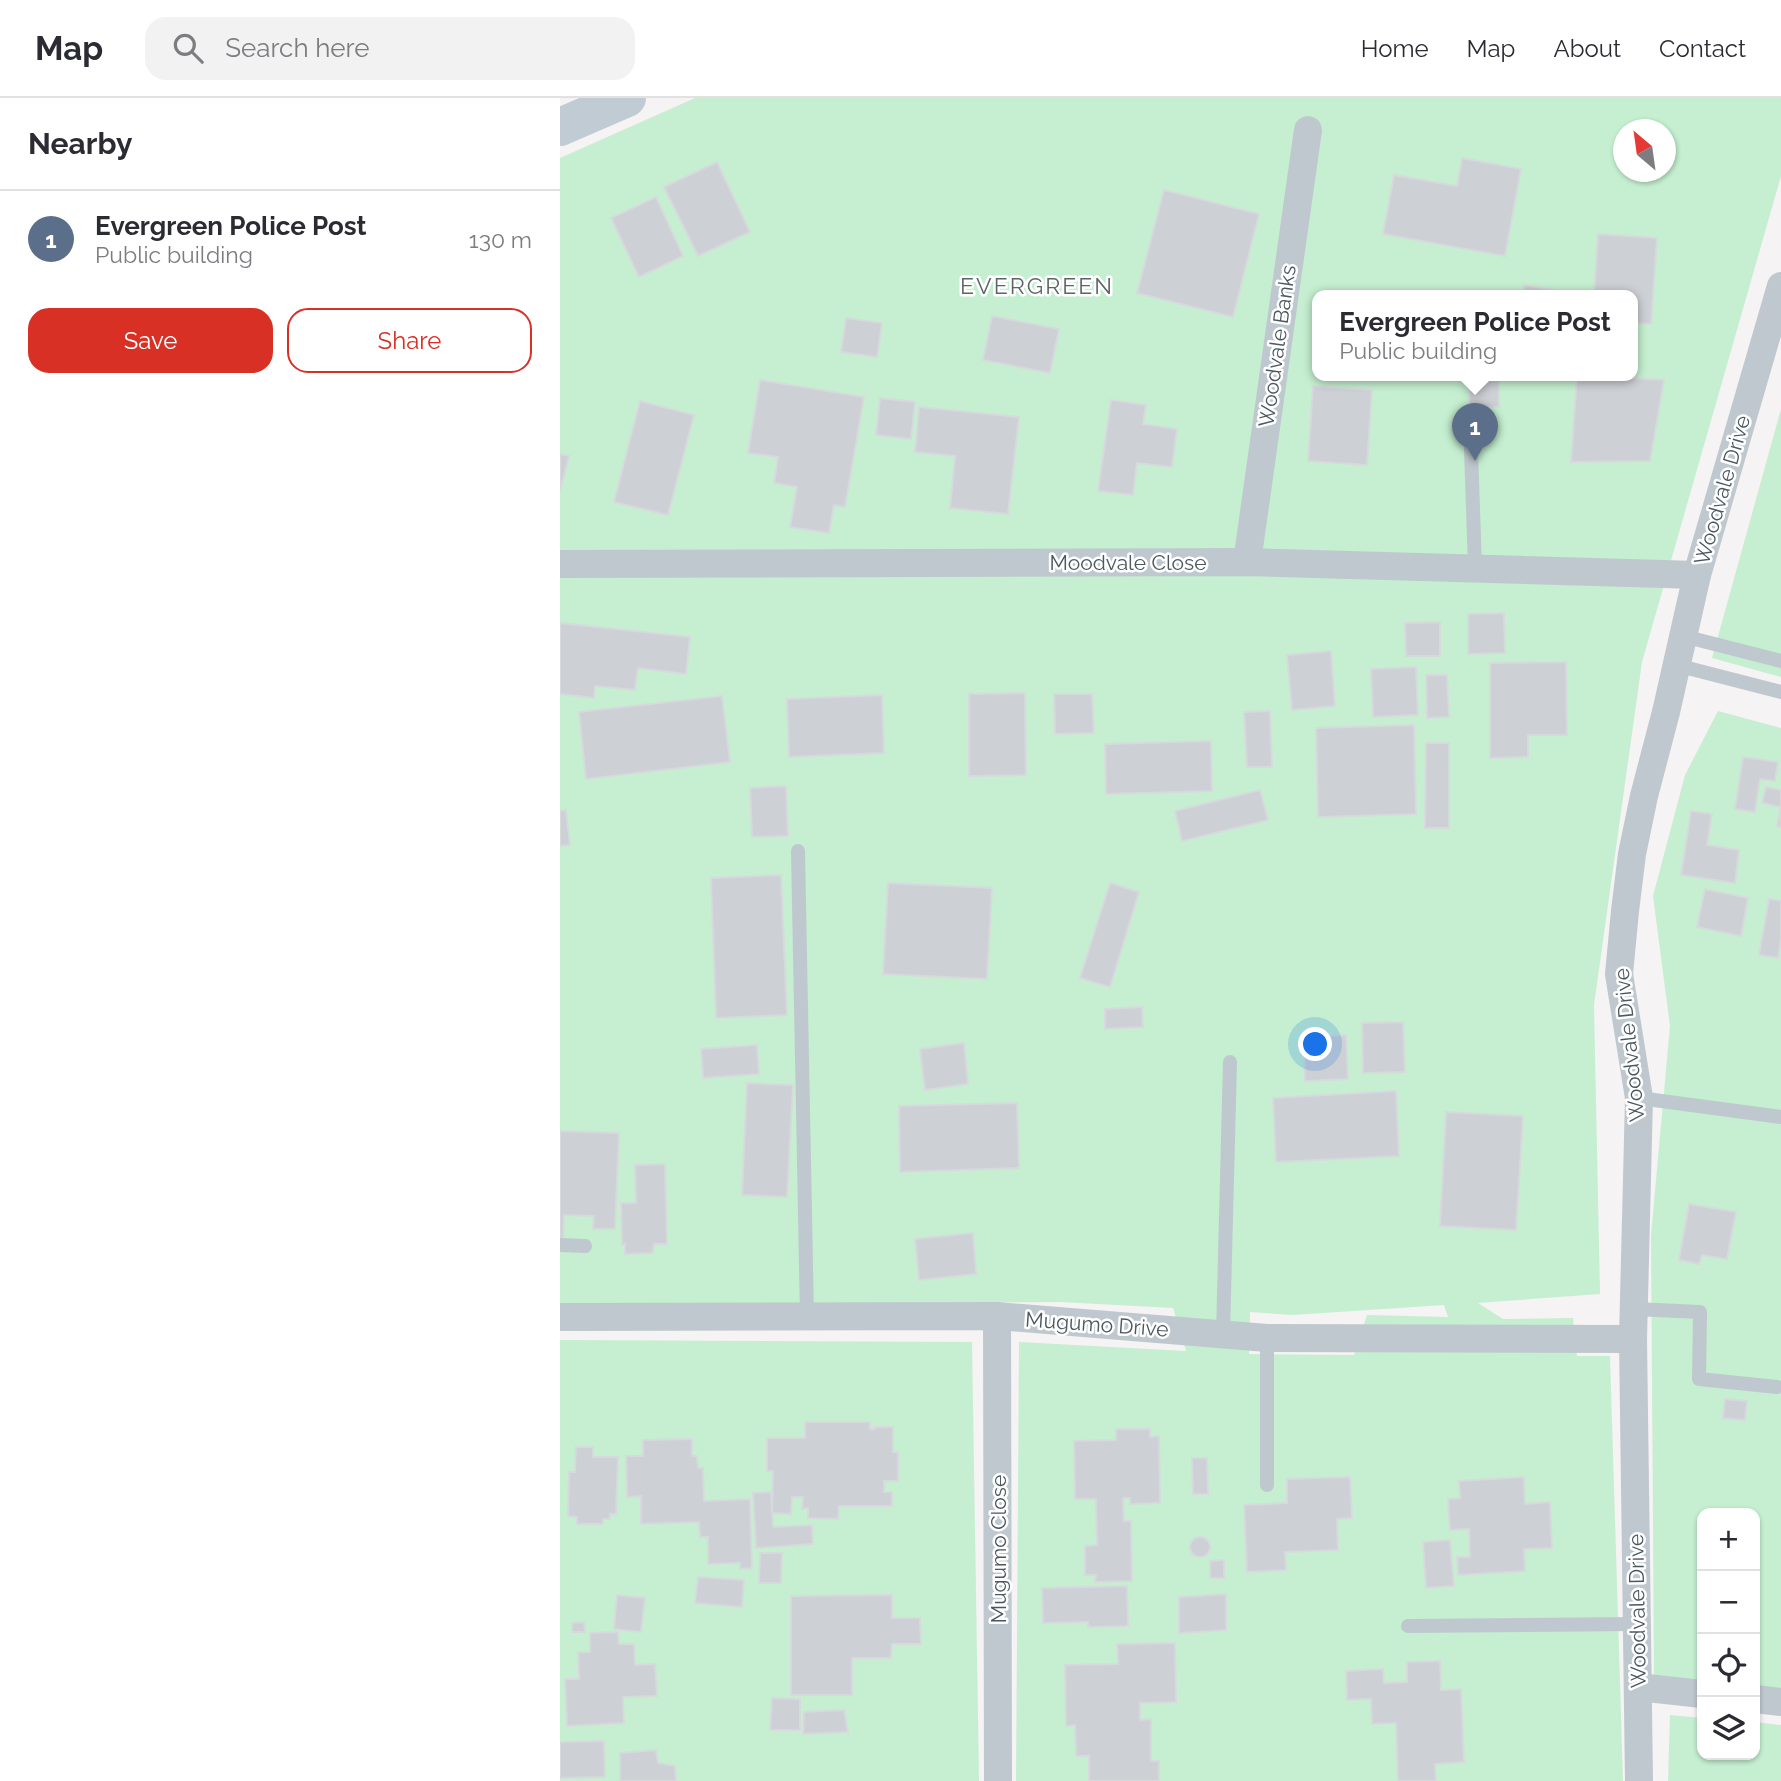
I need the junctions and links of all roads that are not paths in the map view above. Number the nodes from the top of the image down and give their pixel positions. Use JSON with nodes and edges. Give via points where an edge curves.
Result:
{"nodes":[{"id":1,"x":604,"y":103,"type":"edge"},
{"id":2,"x":560,"y":127,"type":"edge"},
{"id":3,"x":1308,"y":130,"type":"dead end"},
{"id":4,"x":1781,"y":286,"type":"edge"},
{"id":5,"x":1470,"y":421,"type":"dead end"},
{"id":6,"x":1247,"y":562,"type":"junction"},
{"id":7,"x":560,"y":565,"type":"edge"},
{"id":8,"x":1475,"y":567,"type":"junction"},
{"id":9,"x":1697,"y":575,"type":"junction"},
{"id":10,"x":1684,"y":636,"type":"junction"},
{"id":11,"x":1781,"y":661,"type":"edge"},
{"id":12,"x":1676,"y":665,"type":"junction"},
{"id":13,"x":1781,"y":692,"type":"edge"},
{"id":14,"x":798,"y":851,"type":"dead end"},
{"id":15,"x":1230,"y":1062,"type":"dead end"},
{"id":16,"x":1639,"y":1098,"type":"junction"},
{"id":17,"x":1781,"y":1117,"type":"edge"},
{"id":18,"x":560,"y":1245,"type":"edge"},
{"id":19,"x":585,"y":1246,"type":"dead end"},
{"id":20,"x":1634,"y":1310,"type":"junction"},
{"id":21,"x":560,"y":1317,"type":"edge"},
{"id":22,"x":807,"y":1317,"type":"junction"},
{"id":23,"x":997,"y":1317,"type":"junction"},
{"id":24,"x":1223,"y":1334,"type":"junction"},
{"id":25,"x":1267,"y":1338,"type":"junction"},
{"id":26,"x":1633,"y":1339,"type":"junction"},
{"id":27,"x":1777,"y":1387,"type":"dead end"},
{"id":28,"x":1267,"y":1485,"type":"dead end"},
{"id":29,"x":1637,"y":1624,"type":"junction"},
{"id":30,"x":1408,"y":1626,"type":"dead end"},
{"id":31,"x":1638,"y":1687,"type":"junction"},
{"id":32,"x":1697,"y":1693,"type":"edge"},
{"id":33,"x":1760,"y":1700,"type":"edge"},
{"id":34,"x":1781,"y":1702,"type":"edge"},
{"id":35,"x":998,"y":1781,"type":"edge"},
{"id":36,"x":1639,"y":1781,"type":"edge"}],
"edges":[{"from":1,"to":2,"type":"street"},
{"from":3,"to":6,"type":"street","name":"Woodvale Banks"},
{"from":4,"to":9,"type":"street","name":"Woodvale Drive"},
{"from":5,"to":8,"type":"lane"},
{"from":6,"to":7,"type":"street","name":"Moodvale Close"},
{"from":6,"to":8,"type":"street","name":"Moodvale Close"},
{"from":8,"to":9,"type":"street","name":"Moodvale Close"},
{"from":9,"to":10,"type":"street","name":"Woodvale Drive"},
{"from":10,"to":11,"type":"lane"},
{"from":10,"to":12,"type":"street","name":"Woodvale Drive"},
{"from":12,"to":13,"type":"lane"},
{"from":12,"to":16,"type":"street","name":"Woodvale Drive","via":[[1632,854],[1620,961]]},
{"from":14,"to":22,"type":"lane"},
{"from":15,"to":24,"type":"lane"},
{"from":16,"to":17,"type":"lane"},
{"from":16,"to":20,"type":"street","name":"Woodvale Drive"},
{"from":18,"to":19,"type":"lane"},
{"from":20,"to":26,"type":"street","name":"Woodvale Drive"},
{"from":20,"to":27,"type":"lane","via":[[1700,1312],[1699,1379]]},
{"from":21,"to":22,"type":"street","name":"Mugumo Drive"},
{"from":22,"to":23,"type":"street","name":"Mugumo Drive"},
{"from":23,"to":24,"type":"street","name":"Mugumo Drive"},
{"from":23,"to":35,"type":"street","name":"Mugumo Close"},
{"from":24,"to":25,"type":"street","name":"Mugumo Drive"},
{"from":25,"to":26,"type":"street","name":"Mugumo Drive"},
{"from":25,"to":28,"type":"lane"},
{"from":26,"to":29,"type":"street","name":"Woodvale Drive"},
{"from":29,"to":30,"type":"lane"},
{"from":29,"to":31,"type":"street","name":"Woodvale Drive"},
{"from":31,"to":32,"type":"street"},
{"from":31,"to":36,"type":"street","name":"Woodvale Drive"},
{"from":33,"to":34,"type":"street"}]}
